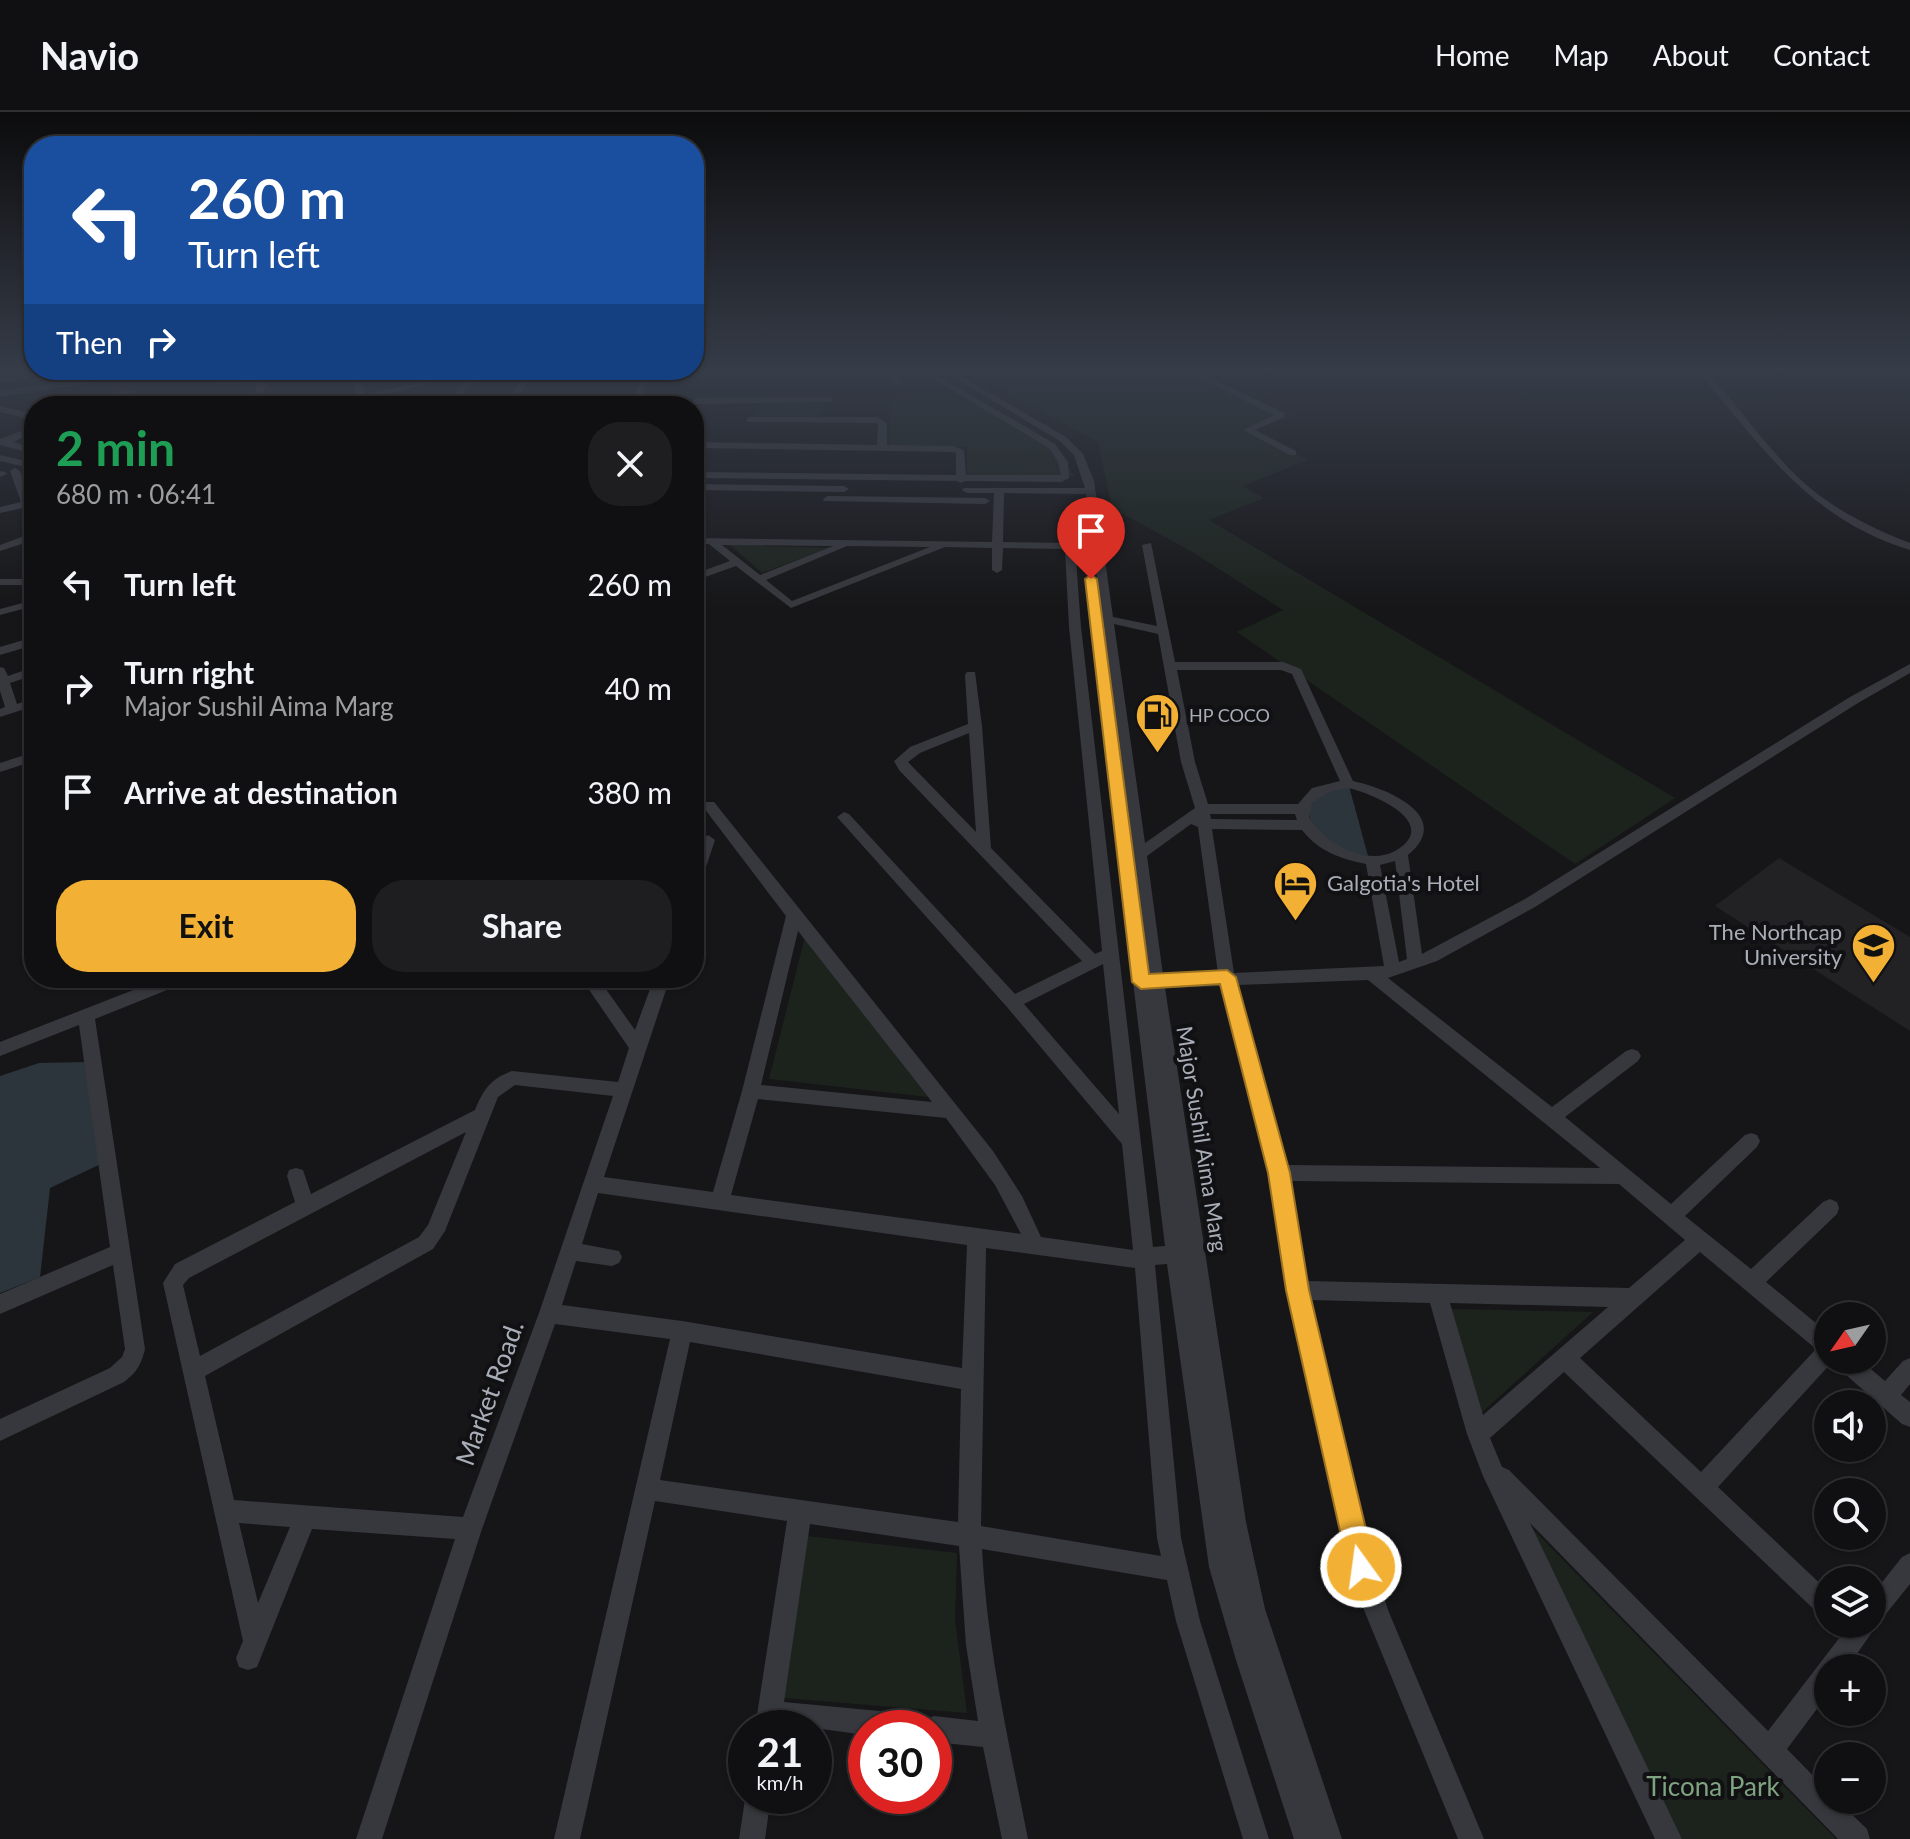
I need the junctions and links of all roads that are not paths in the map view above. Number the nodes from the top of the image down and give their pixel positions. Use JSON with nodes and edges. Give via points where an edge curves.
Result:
{"nodes":[{"id":1,"x":905,"y":449,"type":"edge"},
{"id":2,"x":1054,"y":449,"type":"edge"},
{"id":3,"x":1065,"y":449,"type":"edge"},
{"id":4,"x":1074,"y":449,"type":"edge"},
{"id":5,"x":1284,"y":449,"type":"edge"},
{"id":6,"x":1770,"y":449,"type":"edge"},
{"id":7,"x":1293,"y":453,"type":"dead end"},
{"id":8,"x":0,"y":458,"type":"edge"},
{"id":9,"x":24,"y":464,"type":"edge"},
{"id":10,"x":24,"y":469,"type":"edge"},
{"id":11,"x":15,"y":471,"type":"junction"},
{"id":12,"x":1,"y":474,"type":"edge"},
{"id":13,"x":704,"y":475,"type":"edge"},
{"id":14,"x":961,"y":480,"type":"junction"},
{"id":15,"x":704,"y":487,"type":"edge"},
{"id":16,"x":1085,"y":491,"type":"junction"},
{"id":17,"x":24,"y":496,"type":"edge"},
{"id":18,"x":998,"y":496,"type":"junction"},
{"id":19,"x":704,"y":497,"type":"edge"},
{"id":20,"x":24,"y":505,"type":"edge"},
{"id":21,"x":0,"y":510,"type":"edge"},
{"id":22,"x":24,"y":540,"type":"edge"},
{"id":23,"x":704,"y":541,"type":"edge"},
{"id":24,"x":711,"y":541,"type":"junction"},
{"id":25,"x":852,"y":543,"type":"junction"},
{"id":26,"x":947,"y":544,"type":"junction"},
{"id":27,"x":997,"y":545,"type":"junction"},
{"id":28,"x":1147,"y":545,"type":"dead end"},
{"id":29,"x":1910,"y":547,"type":"edge"},
{"id":30,"x":0,"y":548,"type":"edge"},
{"id":31,"x":738,"y":562,"type":"junction"},
{"id":32,"x":997,"y":570,"type":"dead end"},
{"id":33,"x":704,"y":574,"type":"edge"},
{"id":34,"x":758,"y":579,"type":"junction"},
{"id":35,"x":0,"y":582,"type":"edge"},
{"id":36,"x":24,"y":582,"type":"edge"},
{"id":37,"x":24,"y":606,"type":"edge"},
{"id":38,"x":0,"y":612,"type":"edge"},
{"id":39,"x":1106,"y":619,"type":"junction"},
{"id":40,"x":1162,"y":631,"type":"junction"},
{"id":41,"x":24,"y":644,"type":"edge"},
{"id":42,"x":0,"y":651,"type":"edge"},
{"id":43,"x":1169,"y":666,"type":"junction"},
{"id":44,"x":1910,"y":668,"type":"edge"},
{"id":45,"x":24,"y":673,"type":"edge"},
{"id":46,"x":971,"y":675,"type":"dead end"},
{"id":47,"x":1,"y":678,"type":"edge"},
{"id":48,"x":6,"y":711,"type":"edge"},
{"id":49,"x":976,"y":726,"type":"junction"},
{"id":50,"x":24,"y":760,"type":"edge"},
{"id":51,"x":0,"y":768,"type":"edge"},
{"id":52,"x":1348,"y":784,"type":"junction"},
{"id":53,"x":709,"y":805,"type":"dead end"},
{"id":54,"x":1302,"y":809,"type":"junction"},
{"id":55,"x":844,"y":817,"type":"dead end"},
{"id":56,"x":1199,"y":817,"type":"junction"},
{"id":57,"x":1305,"y":825,"type":"junction"},
{"id":58,"x":731,"y":834,"type":"junction"},
{"id":59,"x":704,"y":842,"type":"edge"},
{"id":60,"x":984,"y":851,"type":"junction"},
{"id":61,"x":1401,"y":853,"type":"junction"},
{"id":62,"x":1140,"y":854,"type":"junction"},
{"id":63,"x":1372,"y":859,"type":"junction"},
{"id":64,"x":794,"y":915,"type":"junction"},
{"id":65,"x":1134,"y":931,"type":"junction"},
{"id":66,"x":1110,"y":950,"type":"junction"},
{"id":67,"x":1092,"y":961,"type":"junction"},
{"id":68,"x":1416,"y":964,"type":"junction"},
{"id":69,"x":1393,"y":971,"type":"junction"},
{"id":70,"x":1371,"y":974,"type":"junction"},
{"id":71,"x":1227,"y":977,"type":"junction"},
{"id":72,"x":1148,"y":982,"type":"junction"},
{"id":73,"x":155,"y":988,"type":"edge"},
{"id":74,"x":596,"y":988,"type":"edge"},
{"id":75,"x":659,"y":988,"type":"edge"},
{"id":76,"x":1013,"y":1002,"type":"junction"},
{"id":77,"x":86,"y":1015,"type":"junction"},
{"id":78,"x":638,"y":1047,"type":"junction"},
{"id":79,"x":0,"y":1049,"type":"edge"},
{"id":80,"x":1632,"y":1056,"type":"dead end"},
{"id":81,"x":625,"y":1090,"type":"junction"},
{"id":82,"x":751,"y":1091,"type":"junction"},
{"id":83,"x":949,"y":1111,"type":"junction"},
{"id":84,"x":481,"y":1115,"type":"junction"},
{"id":85,"x":1552,"y":1117,"type":"junction"},
{"id":86,"x":1129,"y":1139,"type":"junction"},
{"id":87,"x":1751,"y":1141,"type":"dead end"},
{"id":88,"x":1279,"y":1173,"type":"junction"},
{"id":89,"x":296,"y":1176,"type":"dead end"},
{"id":90,"x":1624,"y":1176,"type":"junction"},
{"id":91,"x":593,"y":1184,"type":"junction"},
{"id":92,"x":719,"y":1203,"type":"junction"},
{"id":93,"x":306,"y":1206,"type":"junction"},
{"id":94,"x":1830,"y":1208,"type":"dead end"},
{"id":95,"x":1672,"y":1216,"type":"junction"},
{"id":96,"x":977,"y":1239,"type":"junction"},
{"id":97,"x":1700,"y":1239,"type":"junction"},
{"id":98,"x":1035,"y":1247,"type":"junction"},
{"id":99,"x":570,"y":1251,"type":"junction"},
{"id":100,"x":120,"y":1252,"type":"junction"},
{"id":101,"x":1197,"y":1252,"type":"junction"},
{"id":102,"x":612,"y":1257,"type":"dead end"},
{"id":103,"x":1141,"y":1261,"type":"junction"},
{"id":104,"x":1177,"y":1261,"type":"junction"},
{"id":105,"x":1200,"y":1273,"type":"junction"},
{"id":106,"x":1751,"y":1282,"type":"junction"},
{"id":107,"x":1297,"y":1290,"type":"junction"},
{"id":108,"x":1438,"y":1296,"type":"junction"},
{"id":109,"x":1633,"y":1298,"type":"junction"},
{"id":110,"x":0,"y":1304,"type":"edge"},
{"id":111,"x":549,"y":1313,"type":"junction"},
{"id":112,"x":682,"y":1331,"type":"junction"},
{"id":113,"x":1814,"y":1337,"type":"edge"},
{"id":114,"x":1564,"y":1358,"type":"junction"},
{"id":115,"x":1814,"y":1364,"type":"edge"},
{"id":116,"x":1910,"y":1368,"type":"edge"},
{"id":117,"x":192,"y":1372,"type":"junction"},
{"id":118,"x":1861,"y":1374,"type":"edge"},
{"id":119,"x":972,"y":1380,"type":"junction"},
{"id":120,"x":1887,"y":1395,"type":"junction"},
{"id":121,"x":1910,"y":1416,"type":"edge"},
{"id":122,"x":0,"y":1430,"type":"edge"},
{"id":123,"x":1478,"y":1434,"type":"junction"},
{"id":124,"x":1491,"y":1468,"type":"junction"},
{"id":125,"x":1702,"y":1488,"type":"junction"},
{"id":126,"x":647,"y":1489,"type":"junction"},
{"id":127,"x":225,"y":1511,"type":"junction"},
{"id":128,"x":800,"y":1511,"type":"junction"},
{"id":129,"x":306,"y":1515,"type":"junction"},
{"id":130,"x":470,"y":1529,"type":"junction"},
{"id":131,"x":972,"y":1536,"type":"junction"},
{"id":132,"x":1910,"y":1565,"type":"edge"},
{"id":133,"x":1176,"y":1570,"type":"junction"},
{"id":134,"x":1886,"y":1593,"type":"edge"},
{"id":135,"x":1814,"y":1594,"type":"edge"},
{"id":136,"x":1814,"y":1691,"type":"edge"},
{"id":137,"x":770,"y":1710,"type":"edge"},
{"id":138,"x":952,"y":1731,"type":"edge"},
{"id":139,"x":995,"y":1736,"type":"junction"},
{"id":140,"x":1770,"y":1750,"type":"junction"},
{"id":141,"x":755,"y":1814,"type":"edge"},
{"id":142,"x":369,"y":1839,"type":"edge"},
{"id":143,"x":567,"y":1839,"type":"edge"},
{"id":144,"x":752,"y":1839,"type":"edge"},
{"id":145,"x":1015,"y":1839,"type":"edge"},
{"id":146,"x":1256,"y":1839,"type":"edge"},
{"id":147,"x":1307,"y":1839,"type":"edge"},
{"id":148,"x":1329,"y":1839,"type":"edge"},
{"id":149,"x":1471,"y":1839,"type":"edge"},
{"id":150,"x":1669,"y":1839,"type":"edge"},
{"id":151,"x":1857,"y":1839,"type":"edge"}],
"edges":[{"from":1,"to":14,"type":"street","via":[[958,450]]},
{"from":2,"to":14,"type":"street","via":[[1068,474],[1061,479]]},
{"from":3,"to":16,"type":"street","name":"Major Sushil Aima Marg"},
{"from":4,"to":16,"type":"street","name":"Major Sushil Aima Marg","via":[[1083,464]]},
{"from":5,"to":7,"type":"street"},
{"from":6,"to":29,"type":"street","via":[[1811,493],[1854,523]]},
{"from":8,"to":9,"type":"street"},
{"from":10,"to":11,"type":"street"},
{"from":11,"to":12,"type":"street"},
{"from":11,"to":17,"type":"street"},
{"from":13,"to":14,"type":"street"},
{"from":15,"to":18,"type":"street"},
{"from":16,"to":18,"type":"street"},
{"from":16,"to":39,"type":"street","name":"Major Sushil Aima Marg"},
{"from":16,"to":65,"type":"street","name":"Major Sushil Aima Marg"},
{"from":18,"to":19,"type":"street"},
{"from":18,"to":27,"type":"street"},
{"from":20,"to":21,"type":"street"},
{"from":22,"to":30,"type":"street"},
{"from":23,"to":24,"type":"street"},
{"from":24,"to":25,"type":"street"},
{"from":24,"to":31,"type":"street"},
{"from":25,"to":26,"type":"street"},
{"from":25,"to":34,"type":"street"},
{"from":26,"to":27,"type":"street"},
{"from":26,"to":34,"type":"street","via":[[794,604]]},
{"from":27,"to":32,"type":"street"},
{"from":27,"to":66,"type":"street","via":[[1074,547],[1075,627]]},
{"from":28,"to":40,"type":"street"},
{"from":31,"to":33,"type":"street"},
{"from":31,"to":34,"type":"street"},
{"from":35,"to":36,"type":"street"},
{"from":37,"to":38,"type":"street"},
{"from":39,"to":40,"type":"street"},
{"from":39,"to":62,"type":"street","name":"Major Sushil Aima Marg"},
{"from":40,"to":43,"type":"street"},
{"from":41,"to":42,"type":"street"},
{"from":43,"to":52,"type":"street","via":[[1283,666],[1297,672]]},
{"from":43,"to":56,"type":"street"},
{"from":44,"to":68,"type":"street","via":[[1530,903]]},
{"from":45,"to":47,"type":"street"},
{"from":46,"to":49,"type":"street"},
{"from":47,"to":48,"type":"street"},
{"from":49,"to":60,"type":"street"},
{"from":49,"to":60,"type":"street","via":[[915,750],[901,761]]},
{"from":50,"to":51,"type":"street"},
{"from":52,"to":54,"type":"street","via":[[1317,791]]},
{"from":52,"to":61,"type":"street","via":[[1382,792],[1409,811],[1416,835]]},
{"from":53,"to":58,"type":"street"},
{"from":54,"to":56,"type":"street"},
{"from":54,"to":57,"type":"street"},
{"from":55,"to":76,"type":"street"},
{"from":56,"to":57,"type":"street"},
{"from":56,"to":62,"type":"street"},
{"from":56,"to":71,"type":"street"},
{"from":57,"to":63,"type":"street","via":[[1339,853]]},
{"from":58,"to":59,"type":"street"},
{"from":58,"to":64,"type":"street"},
{"from":60,"to":67,"type":"street"},
{"from":61,"to":63,"type":"street"},
{"from":61,"to":68,"type":"street"},
{"from":62,"to":72,"type":"street","name":"Major Sushil Aima Marg"},
{"from":63,"to":69,"type":"street"},
{"from":64,"to":82,"type":"street"},
{"from":64,"to":83,"type":"street"},
{"from":65,"to":66,"type":"street"},
{"from":65,"to":72,"type":"street","name":"Major Sushil Aima Marg"},
{"from":66,"to":67,"type":"street"},
{"from":66,"to":86,"type":"street"},
{"from":67,"to":76,"type":"street"},
{"from":68,"to":69,"type":"street"},
{"from":69,"to":70,"type":"street"},
{"from":70,"to":71,"type":"street"},
{"from":70,"to":85,"type":"street"},
{"from":71,"to":72,"type":"street"},
{"from":71,"to":88,"type":"street"},
{"from":72,"to":101,"type":"street","name":"Major Sushil Aima Marg"},
{"from":72,"to":104,"type":"street","name":"Major Sushil Aima Marg"},
{"from":73,"to":77,"type":"street"},
{"from":74,"to":78,"type":"street"},
{"from":75,"to":78,"type":"street","name":"Market Road."},
{"from":76,"to":86,"type":"street"},
{"from":77,"to":79,"type":"street"},
{"from":77,"to":100,"type":"street"},
{"from":78,"to":81,"type":"street","name":"Market Road."},
{"from":80,"to":85,"type":"street"},
{"from":81,"to":84,"type":"street","via":[[512,1078],[496,1086]]},
{"from":81,"to":91,"type":"street","name":"Market Road."},
{"from":82,"to":83,"type":"street"},
{"from":82,"to":92,"type":"street"},
{"from":83,"to":98,"type":"street","via":[[1025,1215]]},
{"from":84,"to":93,"type":"street"},
{"from":84,"to":117,"type":"street","via":[[426,1243]]},
{"from":85,"to":90,"type":"street"},
{"from":86,"to":103,"type":"street"},
{"from":87,"to":95,"type":"street"},
{"from":88,"to":90,"type":"street"},
{"from":88,"to":107,"type":"street"},
{"from":89,"to":93,"type":"street"},
{"from":90,"to":95,"type":"street"},
{"from":91,"to":92,"type":"street"},
{"from":91,"to":99,"type":"street","name":"Market Road."},
{"from":92,"to":96,"type":"street"},
{"from":93,"to":117,"type":"street","via":[[175,1277],[173,1289]]},
{"from":94,"to":106,"type":"street"},
{"from":95,"to":97,"type":"street"},
{"from":96,"to":98,"type":"street"},
{"from":96,"to":119,"type":"street"},
{"from":97,"to":106,"type":"street"},
{"from":97,"to":109,"type":"street"},
{"from":98,"to":103,"type":"street"},
{"from":99,"to":102,"type":"street"},
{"from":99,"to":111,"type":"street","name":"Market Road."},
{"from":100,"to":110,"type":"street"},
{"from":100,"to":122,"type":"street","via":[[135,1349],[131,1363],[117,1375]]},
{"from":101,"to":104,"type":"street"},
{"from":101,"to":105,"type":"street","name":"Major Sushil Aima Marg"},
{"from":103,"to":104,"type":"street"},
{"from":103,"to":133,"type":"street"},
{"from":104,"to":105,"type":"street"},
{"from":104,"to":147,"type":"street","name":"Major Sushil Aima Marg","via":[[1221,1567]]},
{"from":105,"to":148,"type":"street","name":"Major Sushil Aima Marg","via":[[1235,1522],[1253,1609]]},
{"from":106,"to":113,"type":"street"},
{"from":107,"to":108,"type":"street"},
{"from":107,"to":149,"type":"street","via":[[1361,1567]]},
{"from":108,"to":109,"type":"street"},
{"from":108,"to":123,"type":"street"},
{"from":109,"to":114,"type":"street"},
{"from":111,"to":112,"type":"street"},
{"from":111,"to":130,"type":"street","name":"Market Road."},
{"from":112,"to":119,"type":"street"},
{"from":112,"to":126,"type":"street"},
{"from":114,"to":123,"type":"street"},
{"from":114,"to":125,"type":"street"},
{"from":115,"to":125,"type":"street"},
{"from":116,"to":120,"type":"street"},
{"from":117,"to":127,"type":"street"},
{"from":118,"to":120,"type":"street"},
{"from":119,"to":131,"type":"street"},
{"from":120,"to":121,"type":"street"},
{"from":123,"to":124,"type":"street"},
{"from":124,"to":140,"type":"street"},
{"from":124,"to":150,"type":"street"},
{"from":125,"to":135,"type":"street"},
{"from":126,"to":128,"type":"street"},
{"from":126,"to":143,"type":"street"},
{"from":127,"to":129,"type":"street"},
{"from":127,"to":129,"type":"street","via":[[252,1650]]},
{"from":128,"to":131,"type":"street"},
{"from":128,"to":137,"type":"street"},
{"from":129,"to":130,"type":"street"},
{"from":130,"to":142,"type":"street","name":"Market Road."},
{"from":131,"to":133,"type":"street"},
{"from":131,"to":139,"type":"street","via":[[975,1618]]},
{"from":132,"to":134,"type":"street"},
{"from":133,"to":146,"type":"street"},
{"from":136,"to":140,"type":"street"},
{"from":138,"to":139,"type":"street"},
{"from":139,"to":145,"type":"street"},
{"from":140,"to":151,"type":"street"},
{"from":141,"to":144,"type":"street"}]}
